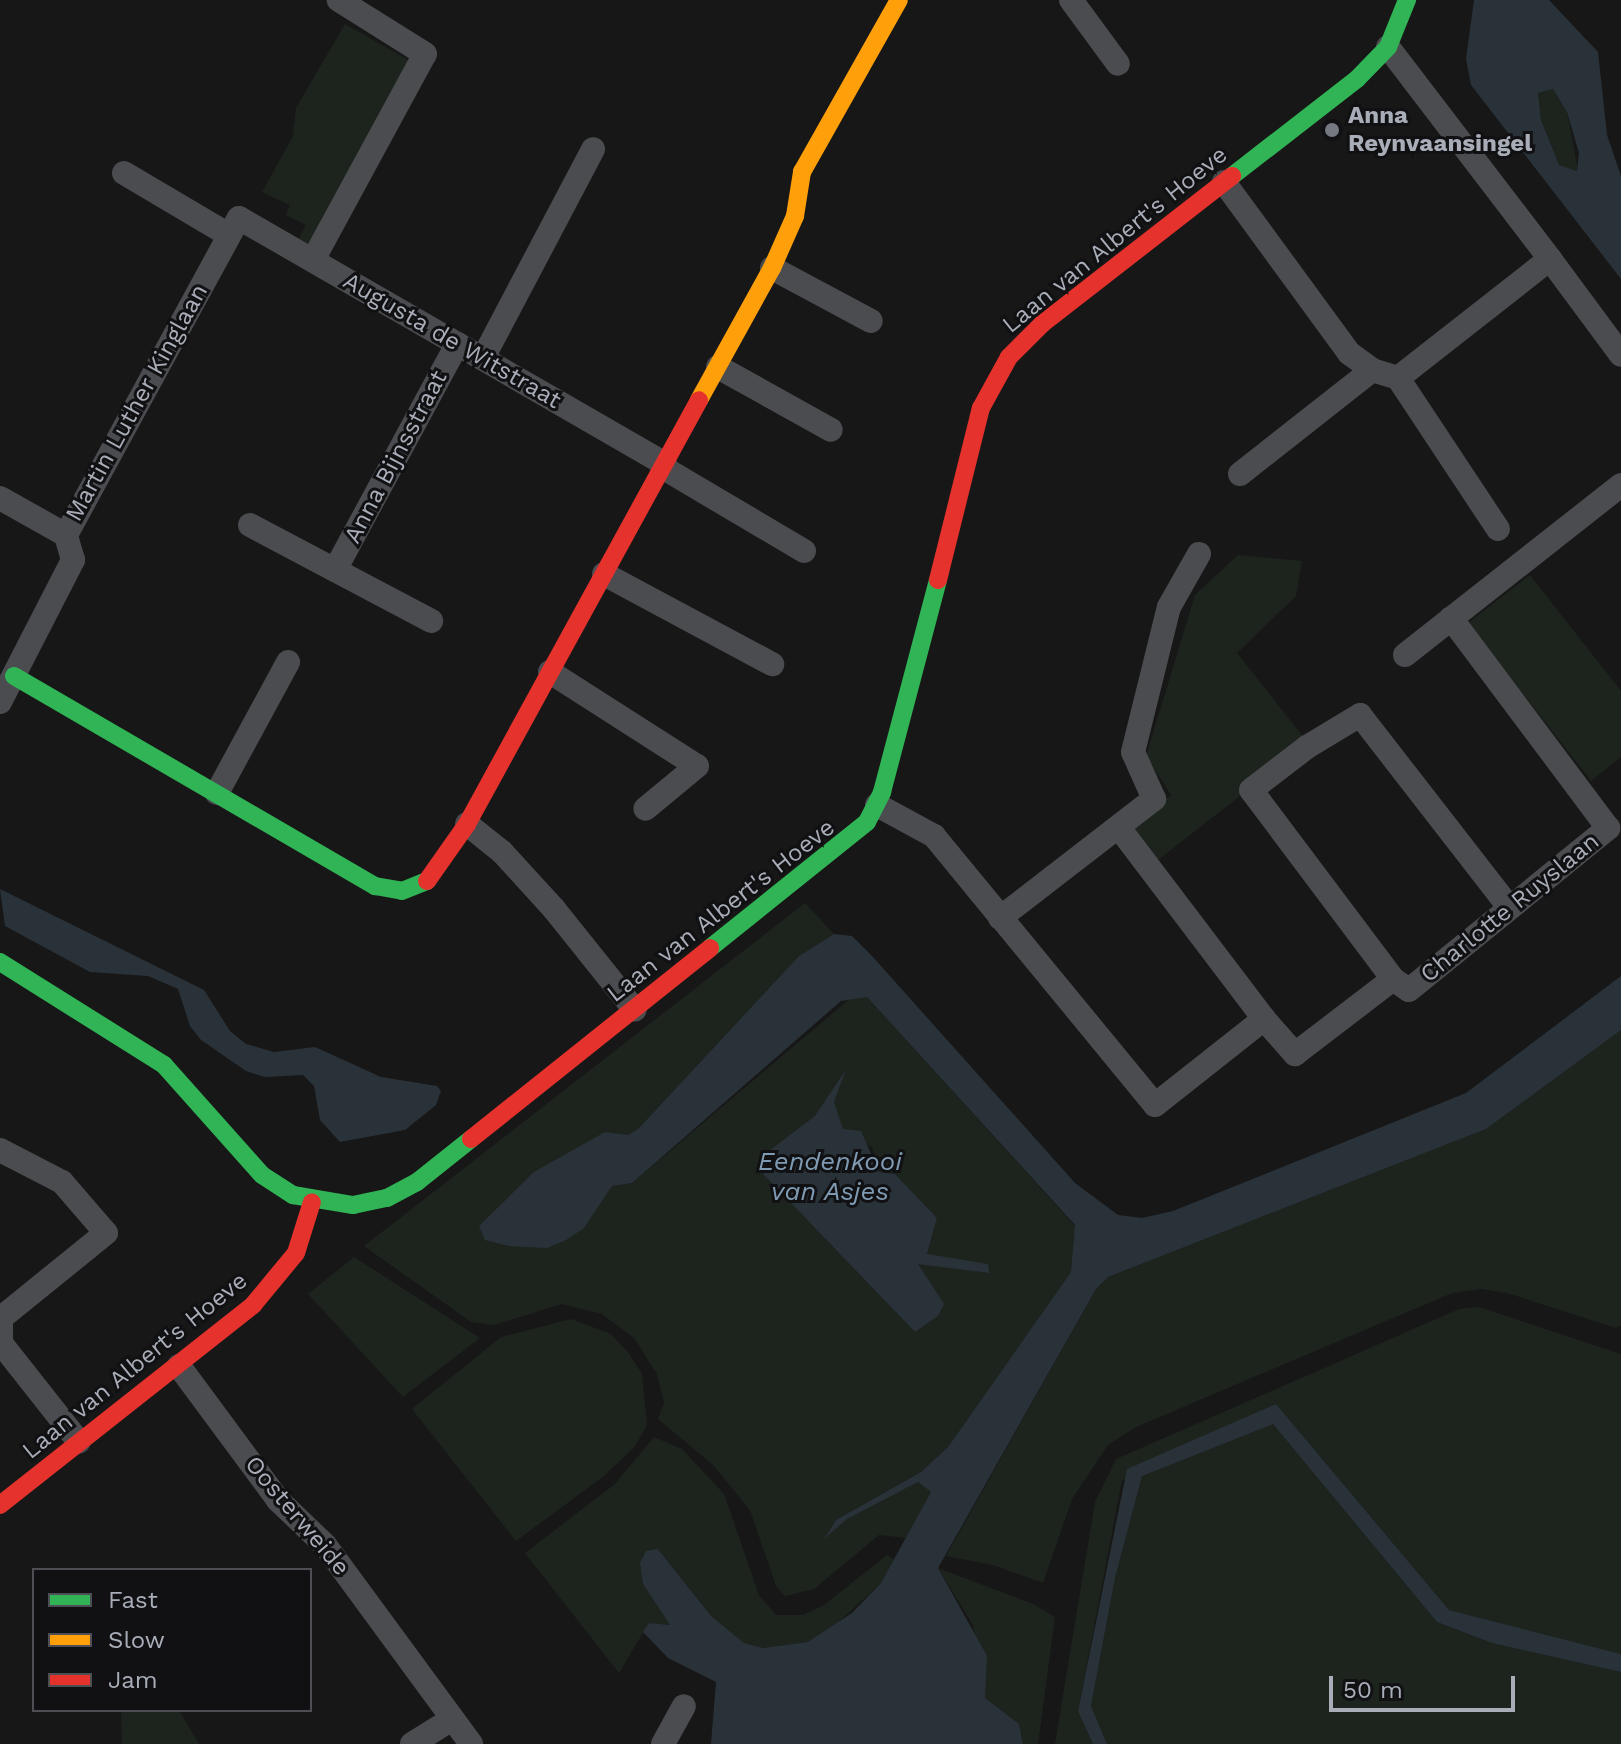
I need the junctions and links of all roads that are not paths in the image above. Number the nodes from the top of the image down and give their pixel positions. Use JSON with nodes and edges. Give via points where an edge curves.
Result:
{"nodes":[{"id":1,"x":899,"y":0,"type":"edge"},
{"id":2,"x":1071,"y":0,"type":"edge"},
{"id":3,"x":1407,"y":0,"type":"edge"},
{"id":4,"x":344,"y":2,"type":"edge"},
{"id":5,"x":1388,"y":47,"type":"junction"},
{"id":6,"x":1118,"y":64,"type":"dead end"},
{"id":7,"x":593,"y":149,"type":"dead end"},
{"id":8,"x":124,"y":173,"type":"dead end"},
{"id":9,"x":1224,"y":182,"type":"junction"},
{"id":10,"x":234,"y":226,"type":"junction"},
{"id":11,"x":1550,"y":259,"type":"junction"},
{"id":12,"x":313,"y":260,"type":"junction"},
{"id":13,"x":772,"y":268,"type":"junction"},
{"id":14,"x":871,"y":321,"type":"dead end"},
{"id":15,"x":457,"y":344,"type":"junction"},
{"id":16,"x":1621,"y":355,"type":"edge"},
{"id":17,"x":483,"y":358,"type":"junction"},
{"id":18,"x":718,"y":367,"type":"junction"},
{"id":19,"x":1372,"y":370,"type":"junction"},
{"id":20,"x":1398,"y":378,"type":"junction"},
{"id":21,"x":831,"y":430,"type":"dead end"},
{"id":22,"x":664,"y":466,"type":"junction"},
{"id":23,"x":1240,"y":474,"type":"dead end"},
{"id":24,"x":1618,"y":494,"type":"edge"},
{"id":25,"x":0,"y":498,"type":"edge"},
{"id":26,"x":250,"y":525,"type":"dead end"},
{"id":27,"x":1498,"y":529,"type":"dead end"},
{"id":28,"x":66,"y":535,"type":"junction"},
{"id":29,"x":804,"y":551,"type":"dead end"},
{"id":30,"x":1199,"y":554,"type":"dead end"},
{"id":31,"x":335,"y":570,"type":"junction"},
{"id":32,"x":604,"y":574,"type":"junction"},
{"id":33,"x":1451,"y":618,"type":"junction"},
{"id":34,"x":431,"y":621,"type":"dead end"},
{"id":35,"x":1405,"y":655,"type":"dead end"},
{"id":36,"x":288,"y":662,"type":"dead end"},
{"id":37,"x":772,"y":664,"type":"dead end"},
{"id":38,"x":550,"y":672,"type":"junction"},
{"id":39,"x":14,"y":676,"type":"junction"},
{"id":40,"x":0,"y":702,"type":"edge"},
{"id":41,"x":217,"y":793,"type":"junction"},
{"id":42,"x":877,"y":805,"type":"junction"},
{"id":43,"x":645,"y":809,"type":"dead end"},
{"id":44,"x":467,"y":824,"type":"junction"},
{"id":45,"x":1120,"y":829,"type":"junction"},
{"id":46,"x":1508,"y":906,"type":"junction"},
{"id":47,"x":1000,"y":918,"type":"junction"},
{"id":48,"x":0,"y":962,"type":"edge"},
{"id":49,"x":1393,"y":979,"type":"junction"},
{"id":50,"x":635,"y":1010,"type":"junction"},
{"id":51,"x":1264,"y":1019,"type":"junction"},
{"id":52,"x":0,"y":1150,"type":"edge"},
{"id":53,"x":312,"y":1202,"type":"junction"},
{"id":54,"x":0,"y":1343,"type":"edge"},
{"id":55,"x":179,"y":1366,"type":"junction"},
{"id":56,"x":79,"y":1442,"type":"junction"},
{"id":57,"x":0,"y":1505,"type":"edge"},
{"id":58,"x":684,"y":1706,"type":"dead end"},
{"id":59,"x":452,"y":1719,"type":"junction"},
{"id":60,"x":412,"y":1744,"type":"edge"},
{"id":61,"x":471,"y":1744,"type":"edge"},
{"id":62,"x":663,"y":1744,"type":"edge"}],
"edges":[{"from":1,"to":13,"type":"street","via":[[802,172],[795,216]]},
{"from":2,"to":6,"type":"street"},
{"from":3,"to":5,"type":"street","name":"Laan van Albert's Hoeve"},
{"from":4,"to":12,"type":"street","via":[[425,54]]},
{"from":5,"to":9,"type":"street","name":"Laan van Albert's Hoeve","via":[[1357,79]]},
{"from":5,"to":11,"type":"street"},
{"from":7,"to":17,"type":"street"},
{"from":8,"to":10,"type":"street"},
{"from":9,"to":19,"type":"street","via":[[1349,353]]},
{"from":9,"to":42,"type":"street","name":"Laan van Albert's Hoeve","via":[[1042,324],[995,379],[974,432]]},
{"from":10,"to":12,"type":"street","name":"Augusta de Witstraat"},
{"from":10,"to":28,"type":"street","name":"Martin Luther Kinglaan"},
{"from":11,"to":16,"type":"street"},
{"from":11,"to":20,"type":"street"},
{"from":12,"to":15,"type":"street","name":"Augusta de Witstraat"},
{"from":13,"to":14,"type":"street"},
{"from":13,"to":18,"type":"street"},
{"from":15,"to":17,"type":"street","name":"Augusta de Witstraat"},
{"from":15,"to":31,"type":"street","name":"Anna Bijnsstraat"},
{"from":17,"to":22,"type":"street","name":"Augusta de Witstraat"},
{"from":18,"to":21,"type":"street"},
{"from":18,"to":22,"type":"street"},
{"from":19,"to":20,"type":"street"},
{"from":19,"to":23,"type":"street"},
{"from":20,"to":27,"type":"street"},
{"from":22,"to":29,"type":"street","name":"Augusta de Witstraat"},
{"from":22,"to":32,"type":"street"},
{"from":24,"to":33,"type":"street"},
{"from":25,"to":28,"type":"street"},
{"from":26,"to":31,"type":"street","name":"Anna Bijnsstraat"},
{"from":28,"to":39,"type":"street","name":"Martin Luther Kinglaan","via":[[73,560]]},
{"from":30,"to":45,"type":"street","via":[[1169,607],[1133,752],[1154,799]]},
{"from":31,"to":34,"type":"street","name":"Anna Bijnsstraat"},
{"from":32,"to":37,"type":"street"},
{"from":32,"to":38,"type":"street"},
{"from":33,"to":35,"type":"street"},
{"from":33,"to":46,"type":"street","name":"Charlotte Ruyslaan","via":[[1608,828]]},
{"from":36,"to":41,"type":"street"},
{"from":38,"to":43,"type":"street","via":[[697,766]]},
{"from":38,"to":44,"type":"street"},
{"from":39,"to":40,"type":"street","name":"Martin Luther Kinglaan"},
{"from":39,"to":41,"type":"street"},
{"from":41,"to":44,"type":"street","via":[[390,890],[424,885]]},
{"from":42,"to":47,"type":"street","via":[[925,827]]},
{"from":42,"to":50,"type":"street","name":"Laan van Albert's Hoeve","via":[[853,839]]},
{"from":44,"to":50,"type":"street","via":[[502,852],[554,909]]},
{"from":45,"to":47,"type":"street"},
{"from":45,"to":51,"type":"street"},
{"from":46,"to":49,"type":"street","name":"Charlotte Ruyslaan","via":[[1409,990]]},
{"from":46,"to":49,"type":"street","via":[[1360,715],[1307,747],[1251,790]]},
{"from":47,"to":51,"type":"street","via":[[1155,1105]]},
{"from":48,"to":53,"type":"street","via":[[164,1065],[262,1175]]},
{"from":49,"to":51,"type":"street","name":"Charlotte Ruyslaan","via":[[1295,1054]]},
{"from":50,"to":53,"type":"street","name":"Laan van Albert's Hoeve","via":[[417,1182],[369,1203]]},
{"from":52,"to":54,"type":"street","via":[[62,1182],[106,1233],[1,1318]]},
{"from":53,"to":55,"type":"street","name":"Laan van Albert's Hoeve","via":[[287,1268],[253,1305]]},
{"from":54,"to":56,"type":"street"},
{"from":55,"to":56,"type":"street","name":"Laan van Albert's Hoeve"},
{"from":55,"to":59,"type":"street","name":"Oosterweide","via":[[278,1500],[325,1545]]},
{"from":56,"to":57,"type":"street","name":"Laan van Albert's Hoeve"},
{"from":58,"to":62,"type":"street"},
{"from":59,"to":60,"type":"street"},
{"from":59,"to":61,"type":"street","name":"Oosterweide"}]}
